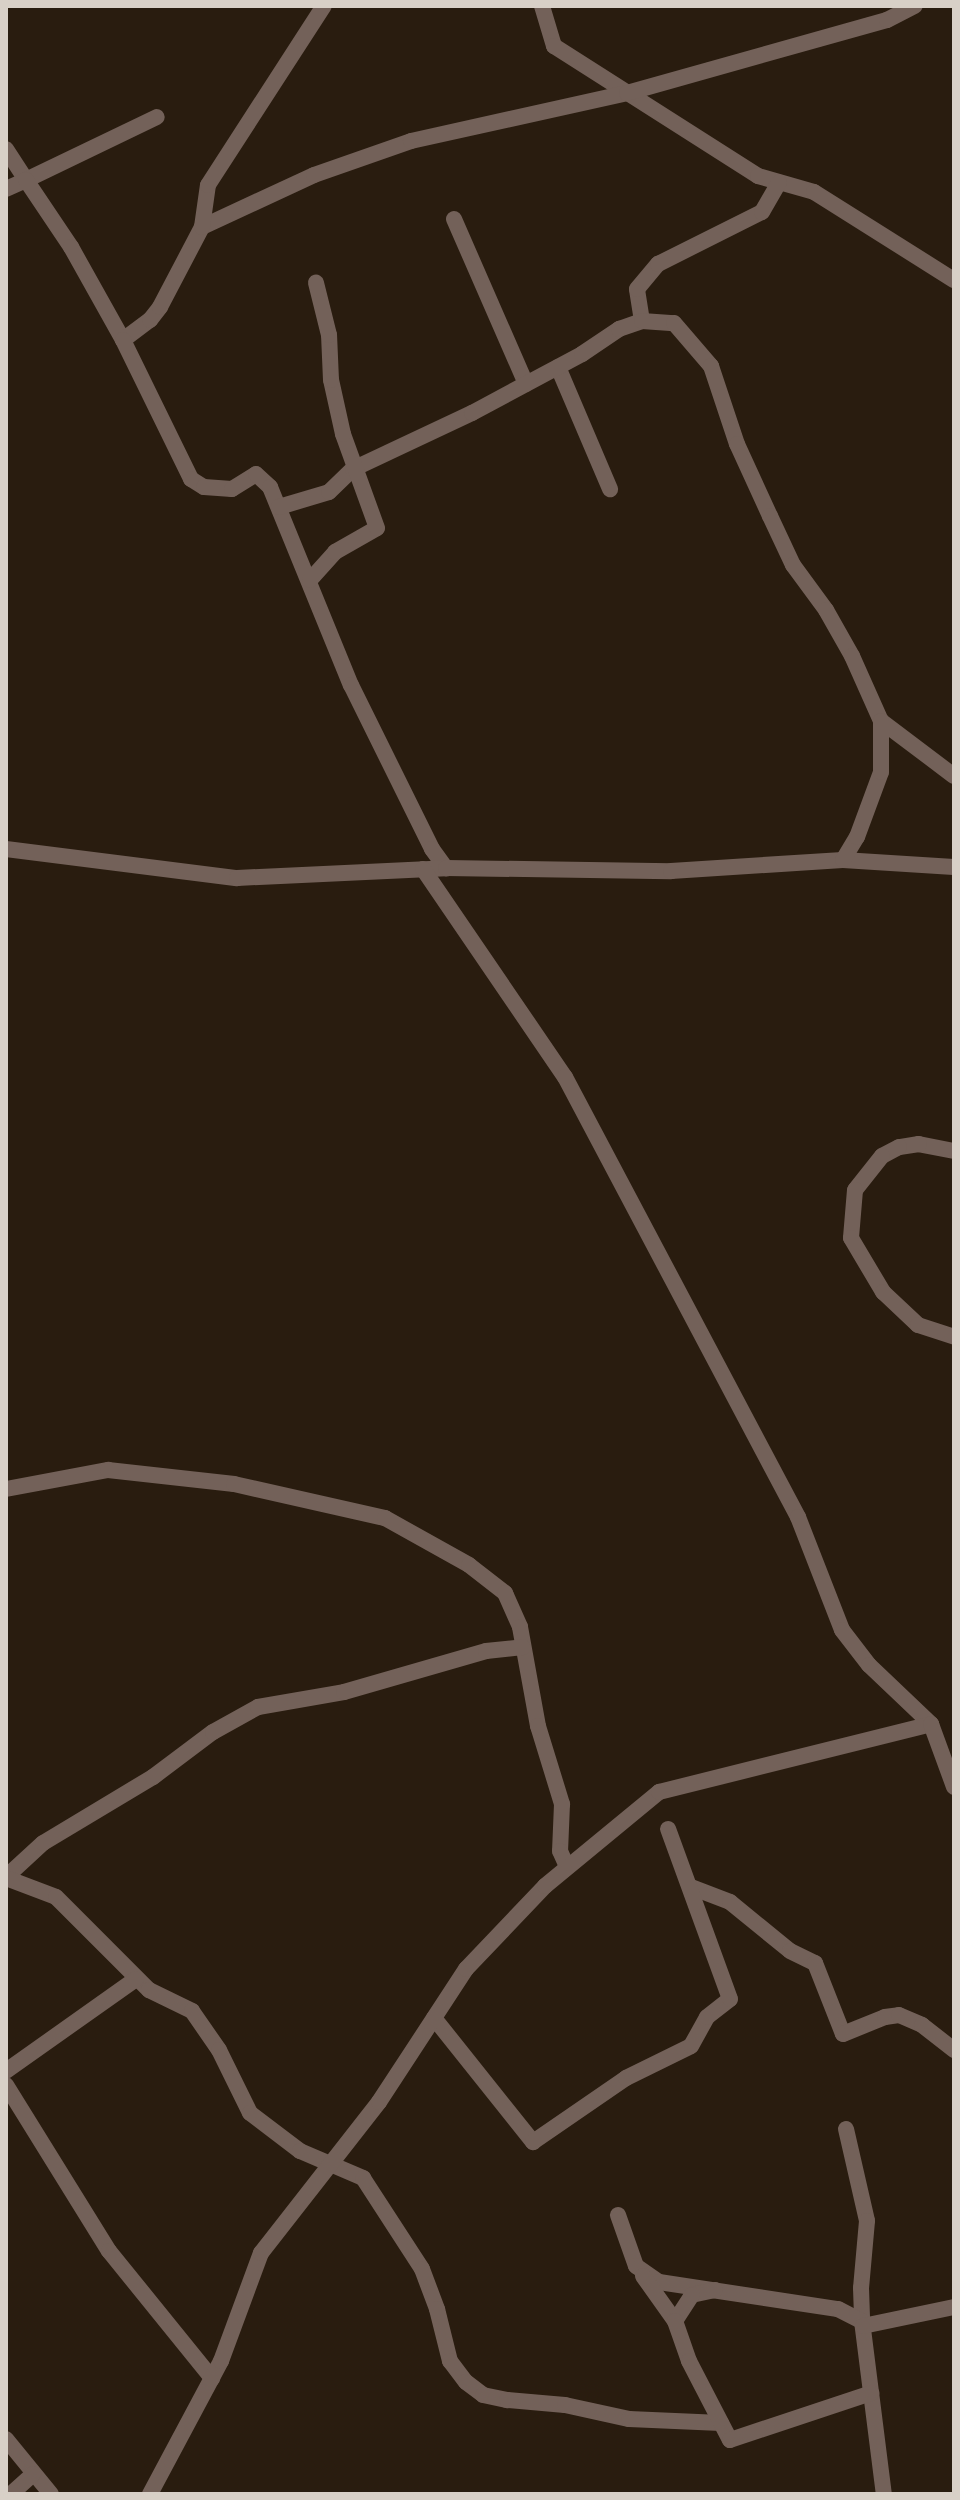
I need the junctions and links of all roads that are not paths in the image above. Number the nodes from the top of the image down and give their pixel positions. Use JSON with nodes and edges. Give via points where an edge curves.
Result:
{"nodes":[{"id":1,"x":324,"y":6,"type":"edge"},
{"id":2,"x":542,"y":6,"type":"edge"},
{"id":3,"x":915,"y":6,"type":"edge"},
{"id":4,"x":627,"y":93,"type":"junction"},
{"id":5,"x":157,"y":117,"type":"dead end"},
{"id":6,"x":6,"y":149,"type":"edge"},
{"id":7,"x":26,"y":180,"type":"junction"},
{"id":8,"x":779,"y":182,"type":"junction"},
{"id":9,"x":6,"y":189,"type":"edge"},
{"id":10,"x":454,"y":219,"type":"dead end"},
{"id":11,"x":202,"y":227,"type":"junction"},
{"id":12,"x":954,"y":280,"type":"edge"},
{"id":13,"x":316,"y":283,"type":"dead end"},
{"id":14,"x":642,"y":321,"type":"junction"},
{"id":15,"x":123,"y":340,"type":"junction"},
{"id":16,"x":558,"y":367,"type":"junction"},
{"id":17,"x":526,"y":384,"type":"junction"},
{"id":18,"x":353,"y":469,"type":"junction"},
{"id":19,"x":610,"y":489,"type":"dead end"},
{"id":20,"x":279,"y":507,"type":"junction"},
{"id":21,"x":310,"y":580,"type":"junction"},
{"id":22,"x":881,"y":721,"type":"junction"},
{"id":23,"x":954,"y":776,"type":"edge"},
{"id":24,"x":6,"y":849,"type":"edge"},
{"id":25,"x":843,"y":860,"type":"junction"},
{"id":26,"x":954,"y":867,"type":"edge"},
{"id":27,"x":446,"y":868,"type":"junction"},
{"id":28,"x":423,"y":869,"type":"junction"},
{"id":29,"x":954,"y":1151,"type":"edge"},
{"id":30,"x":954,"y":1337,"type":"edge"},
{"id":31,"x":6,"y":1489,"type":"edge"},
{"id":32,"x":523,"y":1647,"type":"junction"},
{"id":33,"x":931,"y":1724,"type":"junction"},
{"id":34,"x":954,"y":1787,"type":"edge"},
{"id":35,"x":668,"y":1829,"type":"dead end"},
{"id":36,"x":567,"y":1867,"type":"junction"},
{"id":37,"x":6,"y":1877,"type":"edge"},
{"id":38,"x":691,"y":1887,"type":"junction"},
{"id":39,"x":136,"y":1979,"type":"junction"},
{"id":40,"x":434,"y":2018,"type":"junction"},
{"id":41,"x":954,"y":2050,"type":"edge"},
{"id":42,"x":6,"y":2071,"type":"edge"},
{"id":43,"x":6,"y":2085,"type":"edge"},
{"id":44,"x":846,"y":2129,"type":"dead end"},
{"id":45,"x":331,"y":2164,"type":"junction"},
{"id":46,"x":618,"y":2215,"type":"dead end"},
{"id":47,"x":636,"y":2266,"type":"junction"},
{"id":48,"x":715,"y":2290,"type":"junction"},
{"id":49,"x":954,"y":2307,"type":"edge"},
{"id":50,"x":675,"y":2321,"type":"junction"},
{"id":51,"x":863,"y":2324,"type":"junction"},
{"id":52,"x":212,"y":2378,"type":"junction"},
{"id":53,"x":871,"y":2393,"type":"junction"},
{"id":54,"x":721,"y":2423,"type":"junction"},
{"id":55,"x":6,"y":2439,"type":"edge"},
{"id":56,"x":33,"y":2474,"type":"junction"},
{"id":57,"x":11,"y":2494,"type":"edge"},
{"id":58,"x":51,"y":2494,"type":"edge"},
{"id":59,"x":150,"y":2494,"type":"edge"},
{"id":60,"x":884,"y":2494,"type":"edge"}],
"edges":[{"from":1,"to":11,"type":"street","via":[[208,185]]},
{"from":2,"to":4,"type":"street","via":[[554,46]]},
{"from":3,"to":4,"type":"street","via":[[887,20]]},
{"from":4,"to":8,"type":"street","via":[[758,176]]},
{"from":4,"to":11,"type":"street","via":[[411,141],[314,175]]},
{"from":5,"to":7,"type":"street"},
{"from":6,"to":7,"type":"street"},
{"from":7,"to":9,"type":"street"},
{"from":7,"to":15,"type":"street"},
{"from":8,"to":12,"type":"street","via":[[814,192]]},
{"from":8,"to":14,"type":"street","via":[[762,212],[658,264],[637,289]]},
{"from":10,"to":17,"type":"street"},
{"from":11,"to":15,"type":"street","via":[[160,307]]},
{"from":13,"to":18,"type":"street","via":[[329,335],[331,380]]},
{"from":14,"to":16,"type":"street","via":[[619,329]]},
{"from":14,"to":22,"type":"street","via":[[674,323],[711,366],[737,444],[793,565],[852,656]]},
{"from":15,"to":20,"type":"street","via":[[191,479],[204,487],[232,489],[256,474],[270,487]]},
{"from":16,"to":17,"type":"street"},
{"from":16,"to":19,"type":"street"},
{"from":17,"to":18,"type":"street"},
{"from":18,"to":20,"type":"street","via":[[329,492]]},
{"from":18,"to":21,"type":"street","via":[[377,528],[335,552]]},
{"from":20,"to":21,"type":"street"},
{"from":21,"to":27,"type":"street","via":[[351,685]]},
{"from":22,"to":23,"type":"street"},
{"from":22,"to":25,"type":"street","via":[[881,772]]},
{"from":24,"to":28,"type":"street","via":[[237,878]]},
{"from":25,"to":26,"type":"street"},
{"from":25,"to":27,"type":"street","via":[[671,871]]},
{"from":27,"to":28,"type":"street"},
{"from":28,"to":33,"type":"street","via":[[565,1077],[798,1517],[842,1630],[869,1665]]},
{"from":29,"to":30,"type":"street","via":[[919,1144],[882,1156],[855,1190],[851,1238],[883,1292],[918,1325]]},
{"from":31,"to":32,"type":"street","via":[[108,1470],[234,1484],[385,1518],[469,1565],[505,1593]]},
{"from":32,"to":36,"type":"street","via":[[538,1726],[562,1804],[560,1851]]},
{"from":32,"to":37,"type":"street","via":[[486,1651],[344,1692],[258,1707],[43,1843]]},
{"from":33,"to":34,"type":"street"},
{"from":33,"to":36,"type":"street","via":[[659,1792]]},
{"from":35,"to":38,"type":"street"},
{"from":36,"to":40,"type":"street","via":[[466,1969]]},
{"from":37,"to":39,"type":"street","via":[[56,1897]]},
{"from":38,"to":40,"type":"street","via":[[730,1999],[707,2017],[691,2046],[626,2078],[533,2142]]},
{"from":38,"to":41,"type":"street","via":[[730,1902],[790,1951],[815,1963],[843,2034],[899,2015]]},
{"from":39,"to":42,"type":"street"},
{"from":39,"to":45,"type":"street","via":[[192,2011],[219,2050],[250,2113],[300,2151]]},
{"from":40,"to":45,"type":"street"},
{"from":43,"to":52,"type":"street","via":[[109,2251]]},
{"from":44,"to":51,"type":"street","via":[[867,2221]]},
{"from":45,"to":52,"type":"street","via":[[261,2253]]},
{"from":45,"to":54,"type":"street","via":[[363,2178],[381,2202],[422,2269],[450,2361],[483,2395],[629,2419]]},
{"from":46,"to":47,"type":"street"},
{"from":47,"to":48,"type":"street","via":[[659,2282]]},
{"from":47,"to":50,"type":"street"},
{"from":48,"to":50,"type":"street","via":[[692,2295]]},
{"from":48,"to":51,"type":"street","via":[[838,2309]]},
{"from":49,"to":51,"type":"street"},
{"from":50,"to":54,"type":"street"},
{"from":51,"to":53,"type":"street"},
{"from":52,"to":59,"type":"street"},
{"from":53,"to":54,"type":"street","via":[[730,2440]]},
{"from":53,"to":60,"type":"street"},
{"from":55,"to":56,"type":"street"},
{"from":56,"to":57,"type":"street"},
{"from":56,"to":58,"type":"street"}]}
